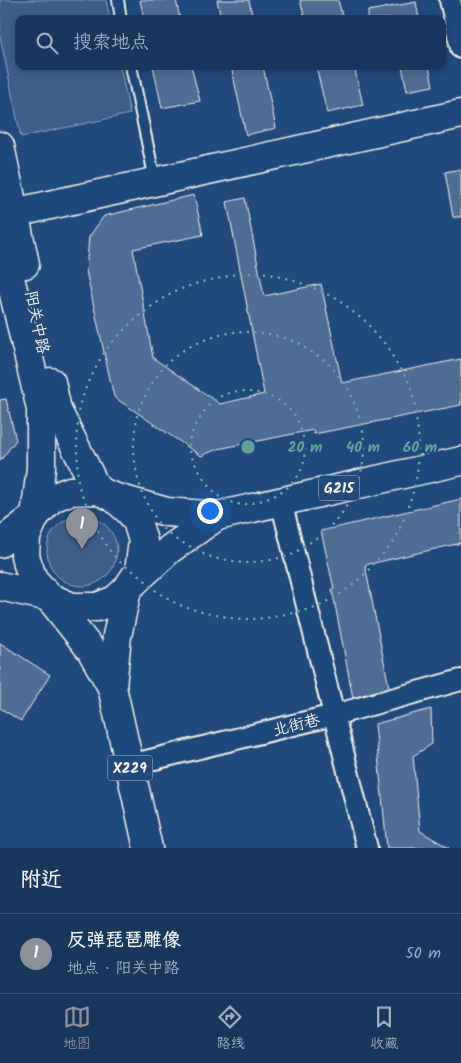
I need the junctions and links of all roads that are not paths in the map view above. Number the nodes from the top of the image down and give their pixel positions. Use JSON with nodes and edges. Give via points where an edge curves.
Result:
{"nodes":[{"id":1,"x":118,"y":0,"type":"edge"},
{"id":2,"x":450,"y":0,"type":"edge"},
{"id":3,"x":121,"y":15,"type":"edge"},
{"id":4,"x":461,"y":48,"type":"edge"},
{"id":5,"x":133,"y":70,"type":"edge"},
{"id":6,"x":461,"y":114,"type":"edge"},
{"id":7,"x":0,"y":146,"type":"edge"},
{"id":8,"x":156,"y":181,"type":"junction"},
{"id":9,"x":7,"y":214,"type":"edge"},
{"id":10,"x":0,"y":235,"type":"edge"},
{"id":11,"x":461,"y":461,"type":"edge"},
{"id":12,"x":105,"y":494,"type":"junction"},
{"id":13,"x":281,"y":501,"type":"junction"},
{"id":14,"x":35,"y":516,"type":"junction"},
{"id":15,"x":217,"y":516,"type":"junction"},
{"id":16,"x":0,"y":544,"type":"edge"},
{"id":17,"x":0,"y":586,"type":"edge"},
{"id":18,"x":127,"y":590,"type":"junction"},
{"id":19,"x":49,"y":597,"type":"junction"},
{"id":20,"x":461,"y":680,"type":"edge"},
{"id":21,"x":112,"y":688,"type":"junction"},
{"id":22,"x":334,"y":715,"type":"junction"},
{"id":23,"x":130,"y":765,"type":"junction"},
{"id":24,"x":148,"y":848,"type":"edge"},
{"id":25,"x":367,"y":848,"type":"edge"}],
"edges":[{"from":1,"to":3,"type":"lane"},
{"from":2,"to":4,"type":"street"},
{"from":5,"to":8,"type":"lane"},
{"from":6,"to":8,"type":"main road"},
{"from":7,"to":9,"type":"main road","name":"阳关中路"},
{"from":8,"to":9,"type":"main road"},
{"from":9,"to":12,"type":"main road","name":"阳关中路","via":[[57,410]]},
{"from":10,"to":14,"type":"main road","name":"阳关中路","number":"G215","via":[[41,409],[42,468]]},
{"from":11,"to":13,"type":"main road","number":"G215"},
{"from":12,"to":14,"type":"main road","via":[[70,491],[52,498]]},
{"from":12,"to":15,"type":"main road","via":[[166,512]]},
{"from":12,"to":18,"type":"main road","via":[[130,512],[137,521],[143,541],[139,571]]},
{"from":13,"to":15,"type":"main road","number":"G215"},
{"from":13,"to":22,"type":"street"},
{"from":14,"to":16,"type":"main road"},
{"from":14,"to":19,"type":"main road","number":"G215","via":[[26,537],[25,556],[33,579]]},
{"from":15,"to":18,"type":"main road","number":"G215","via":[[170,549]]},
{"from":17,"to":19,"type":"main road"},
{"from":18,"to":19,"type":"main road","number":"G215","via":[[115,600],[97,607],[72,607]]},
{"from":18,"to":21,"type":"main road","number":"X229"},
{"from":19,"to":21,"type":"main road","number":"X229","via":[[91,650]]},
{"from":20,"to":22,"type":"street","name":"北街巷"},
{"from":21,"to":23,"type":"main road","number":"X229"},
{"from":22,"to":23,"type":"street","name":"北街巷"},
{"from":22,"to":25,"type":"street"},
{"from":23,"to":24,"type":"main road","number":"X229"}]}
